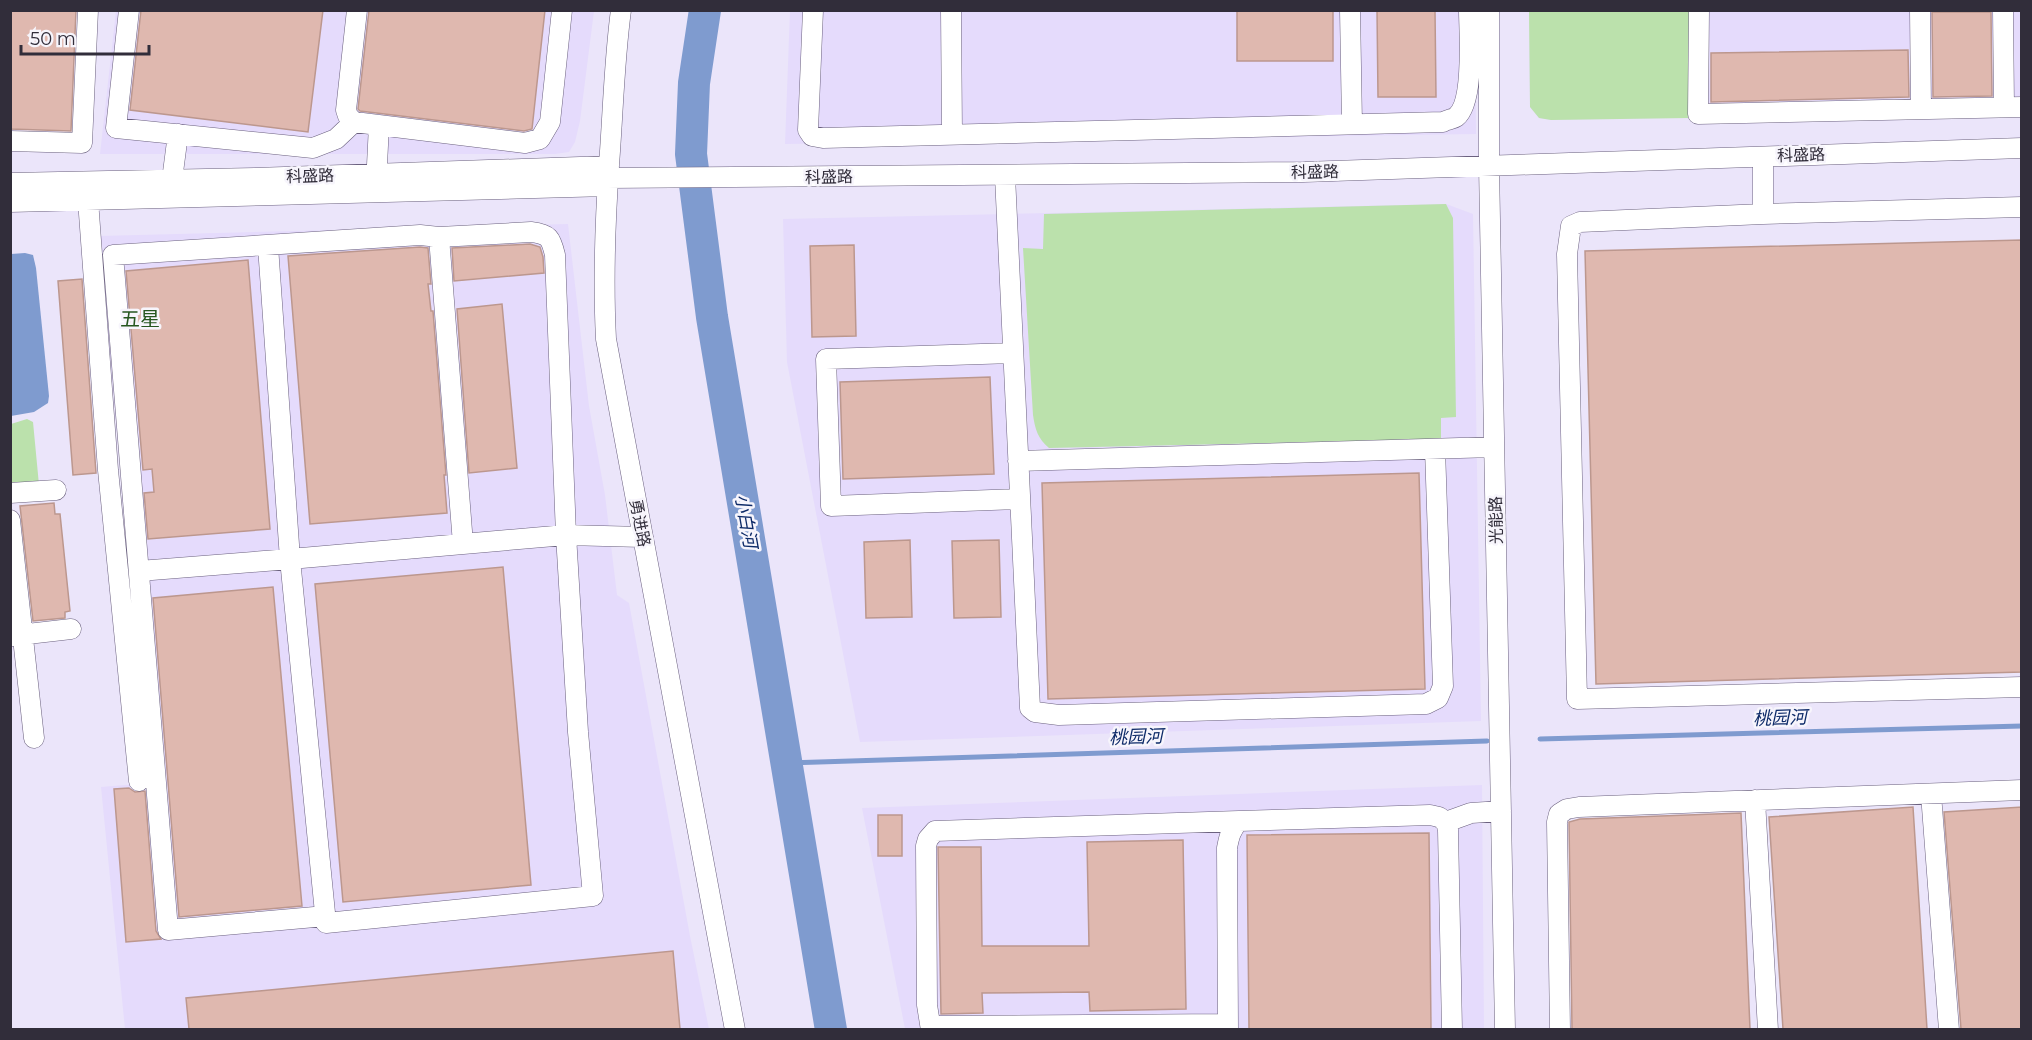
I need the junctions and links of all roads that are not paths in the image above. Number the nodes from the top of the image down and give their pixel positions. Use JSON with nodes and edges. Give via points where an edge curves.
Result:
{"nodes":[{"id":1,"x":88,"y":10,"type":"edge"},
{"id":2,"x":129,"y":10,"type":"edge"},
{"id":3,"x":357,"y":10,"type":"edge"},
{"id":4,"x":562,"y":10,"type":"edge"},
{"id":5,"x":621,"y":10,"type":"edge"},
{"id":6,"x":813,"y":10,"type":"edge"},
{"id":7,"x":951,"y":10,"type":"edge"},
{"id":8,"x":1350,"y":10,"type":"edge"},
{"id":9,"x":1469,"y":10,"type":"edge"},
{"id":10,"x":1489,"y":10,"type":"edge"},
{"id":11,"x":1699,"y":10,"type":"edge"},
{"id":12,"x":1920,"y":10,"type":"edge"},
{"id":13,"x":2003,"y":10,"type":"edge"},
{"id":14,"x":2013,"y":107,"type":"edge"},
{"id":15,"x":1921,"y":109,"type":"junction"},
{"id":16,"x":354,"y":122,"type":"junction"},
{"id":17,"x":1352,"y":124,"type":"junction"},
{"id":18,"x":379,"y":125,"type":"junction"},
{"id":19,"x":178,"y":134,"type":"junction"},
{"id":20,"x":952,"y":134,"type":"junction"},
{"id":21,"x":10,"y":141,"type":"edge"},
{"id":22,"x":2022,"y":148,"type":"edge"},
{"id":23,"x":1763,"y":157,"type":"junction"},
{"id":24,"x":1489,"y":166,"type":"junction"},
{"id":25,"x":608,"y":176,"type":"junction"},
{"id":26,"x":1005,"y":176,"type":"junction"},
{"id":27,"x":172,"y":180,"type":"junction"},
{"id":28,"x":10,"y":183,"type":"edge"},
{"id":29,"x":376,"y":183,"type":"junction"},
{"id":30,"x":88,"y":200,"type":"junction"},
{"id":31,"x":10,"y":202,"type":"edge"},
{"id":32,"x":2022,"y":207,"type":"edge"},
{"id":33,"x":1763,"y":214,"type":"junction"},
{"id":34,"x":439,"y":237,"type":"junction"},
{"id":35,"x":268,"y":246,"type":"junction"},
{"id":36,"x":1014,"y":353,"type":"junction"},
{"id":37,"x":1494,"y":447,"type":"junction"},
{"id":38,"x":1436,"y":449,"type":"junction"},
{"id":39,"x":1018,"y":460,"type":"junction"},
{"id":40,"x":56,"y":490,"type":"dead end"},
{"id":41,"x":10,"y":493,"type":"edge"},
{"id":42,"x":1020,"y":499,"type":"junction"},
{"id":43,"x":10,"y":520,"type":"edge"},
{"id":44,"x":566,"y":535,"type":"junction"},
{"id":45,"x":642,"y":537,"type":"junction"},
{"id":46,"x":463,"y":544,"type":"junction"},
{"id":47,"x":291,"y":559,"type":"junction"},
{"id":48,"x":139,"y":572,"type":"junction"},
{"id":49,"x":71,"y":629,"type":"dead end"},
{"id":50,"x":17,"y":635,"type":"edge"},
{"id":51,"x":2022,"y":687,"type":"edge"},
{"id":52,"x":34,"y":738,"type":"dead end"},
{"id":53,"x":139,"y":781,"type":"dead end"},
{"id":54,"x":2022,"y":790,"type":"edge"},
{"id":55,"x":1931,"y":794,"type":"junction"},
{"id":56,"x":1755,"y":800,"type":"junction"},
{"id":57,"x":1501,"y":811,"type":"junction"},
{"id":58,"x":1239,"y":821,"type":"junction"},
{"id":59,"x":1446,"y":822,"type":"junction"},
{"id":60,"x":326,"y":916,"type":"junction"},
{"id":61,"x":1228,"y":1027,"type":"edge"},
{"id":62,"x":931,"y":1028,"type":"edge"},
{"id":63,"x":735,"y":1029,"type":"edge"},
{"id":64,"x":1452,"y":1029,"type":"edge"},
{"id":65,"x":1505,"y":1029,"type":"edge"},
{"id":66,"x":1560,"y":1029,"type":"edge"},
{"id":67,"x":1768,"y":1029,"type":"edge"},
{"id":68,"x":1949,"y":1029,"type":"edge"}],
"edges":[{"from":1,"to":21,"type":"street","via":[[82,143]]},
{"from":2,"to":19,"type":"street","via":[[116,128]]},
{"from":3,"to":16,"type":"street","via":[[346,111]]},
{"from":4,"to":18,"type":"street","via":[[550,122],[540,139],[525,143]]},
{"from":5,"to":25,"type":"street","name":"勇进路"},
{"from":6,"to":20,"type":"street","via":[[808,130],[813,136]]},
{"from":7,"to":20,"type":"street"},
{"from":8,"to":17,"type":"street"},
{"from":9,"to":17,"type":"street","via":[[1468,89],[1457,116],[1443,122]]},
{"from":10,"to":24,"type":"street","name":"光能路"},
{"from":11,"to":15,"type":"street","via":[[1698,114]]},
{"from":12,"to":15,"type":"street"},
{"from":13,"to":14,"type":"street"},
{"from":14,"to":15,"type":"street"},
{"from":16,"to":18,"type":"street"},
{"from":16,"to":19,"type":"street","via":[[336,139],[313,148]]},
{"from":17,"to":20,"type":"street"},
{"from":18,"to":29,"type":"street"},
{"from":19,"to":27,"type":"street"},
{"from":22,"to":23,"type":"street","name":"科盛路"},
{"from":23,"to":24,"type":"street","name":"科盛路"},
{"from":23,"to":33,"type":"street"},
{"from":24,"to":26,"type":"street","name":"科盛路"},
{"from":24,"to":37,"type":"street","name":"光能路"},
{"from":25,"to":26,"type":"street","name":"科盛路"},
{"from":25,"to":29,"type":"street","name":"科盛路"},
{"from":25,"to":45,"type":"street","name":"勇进路","via":[[606,339]]},
{"from":26,"to":36,"type":"street"},
{"from":27,"to":28,"type":"street","name":"科盛路"},
{"from":27,"to":29,"type":"street","name":"科盛路"},
{"from":29,"to":30,"type":"street","name":"科盛路"},
{"from":30,"to":31,"type":"street","name":"科盛路"},
{"from":30,"to":53,"type":"street","via":[[108,470]]},
{"from":32,"to":33,"type":"street"},
{"from":33,"to":51,"type":"street","via":[[1580,222],[1571,226],[1567,254],[1577,699]]},
{"from":34,"to":35,"type":"street"},
{"from":34,"to":44,"type":"street","via":[[531,232],[552,241]]},
{"from":34,"to":46,"type":"street"},
{"from":35,"to":47,"type":"street"},
{"from":35,"to":48,"type":"street","via":[[113,255]]},
{"from":36,"to":39,"type":"street"},
{"from":36,"to":42,"type":"street","via":[[826,359],[831,506]]},
{"from":37,"to":38,"type":"street"},
{"from":37,"to":57,"type":"street","name":"光能路"},
{"from":38,"to":39,"type":"street"},
{"from":38,"to":42,"type":"street","via":[[1443,686],[1438,698],[1426,704],[1059,715],[1035,712],[1030,708]]},
{"from":39,"to":42,"type":"street"},
{"from":40,"to":41,"type":"street"},
{"from":43,"to":50,"type":"street"},
{"from":44,"to":45,"type":"street"},
{"from":44,"to":46,"type":"street"},
{"from":44,"to":60,"type":"street","via":[[593,897],[326,923]]},
{"from":45,"to":63,"type":"street","name":"勇进路"},
{"from":46,"to":47,"type":"street"},
{"from":47,"to":48,"type":"street"},
{"from":47,"to":60,"type":"street"},
{"from":48,"to":60,"type":"street","via":[[168,930]]},
{"from":49,"to":50,"type":"street"},
{"from":50,"to":52,"type":"street"},
{"from":54,"to":55,"type":"street"},
{"from":55,"to":56,"type":"street"},
{"from":55,"to":68,"type":"street"},
{"from":56,"to":66,"type":"street","via":[[1579,807],[1559,814]]},
{"from":56,"to":67,"type":"street"},
{"from":57,"to":59,"type":"street","via":[[1471,813]]},
{"from":57,"to":65,"type":"street","name":"光能路"},
{"from":58,"to":59,"type":"street","via":[[1430,815]]},
{"from":58,"to":61,"type":"street","via":[[1229,836],[1227,848]]},
{"from":58,"to":62,"type":"street","via":[[935,831],[926,846],[927,1005]]},
{"from":59,"to":64,"type":"street"},
{"from":61,"to":62,"type":"street"}]}
